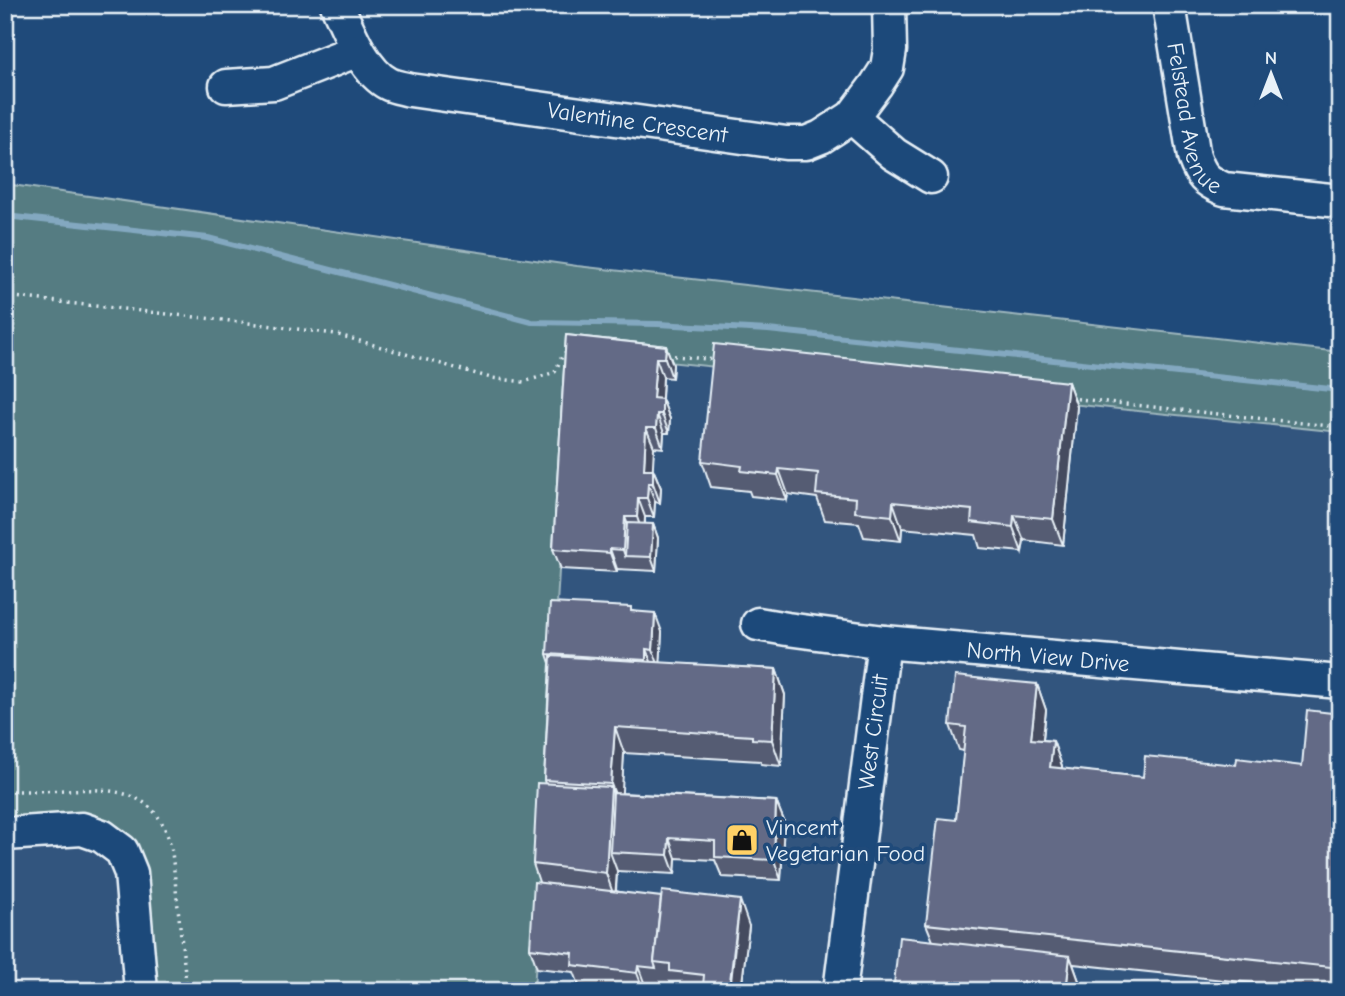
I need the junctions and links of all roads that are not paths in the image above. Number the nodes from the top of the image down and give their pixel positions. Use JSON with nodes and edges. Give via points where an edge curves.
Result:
{"nodes":[{"id":1,"x":337,"y":5,"type":"edge"},
{"id":2,"x":889,"y":5,"type":"edge"},
{"id":3,"x":1169,"y":5,"type":"edge"},
{"id":4,"x":358,"y":50,"type":"junction"},
{"id":5,"x":226,"y":86,"type":"dead end"},
{"id":6,"x":852,"y":117,"type":"junction"},
{"id":7,"x":931,"y":177,"type":"dead end"},
{"id":8,"x":1340,"y":201,"type":"edge"},
{"id":9,"x":758,"y":624,"type":"dead end"},
{"id":10,"x":884,"y":642,"type":"junction"},
{"id":11,"x":1340,"y":682,"type":"edge"},
{"id":12,"x":5,"y":834,"type":"edge"},
{"id":13,"x":141,"y":991,"type":"edge"},
{"id":14,"x":839,"y":991,"type":"edge"}],
"edges":[{"from":1,"to":4,"type":"street","name":"Valentine Crescent"},
{"from":2,"to":6,"type":"street","name":"Valentine Crescent","via":[[887,68]]},
{"from":3,"to":8,"type":"street","name":"Felstead Avenue","via":[[1200,174],[1223,189]]},
{"from":4,"to":5,"type":"street","via":[[274,83]]},
{"from":4,"to":6,"type":"street","name":"Valentine Crescent","via":[[387,83],[410,90],[786,143],[806,143]]},
{"from":6,"to":7,"type":"street","via":[[894,154]]},
{"from":9,"to":10,"type":"street","name":"North View Drive"},
{"from":10,"to":11,"type":"street","name":"North View Drive"},
{"from":10,"to":14,"type":"street","name":"West Circuit"},
{"from":12,"to":13,"type":"street","via":[[82,830],[102,836],[122,851],[131,873]]}]}
